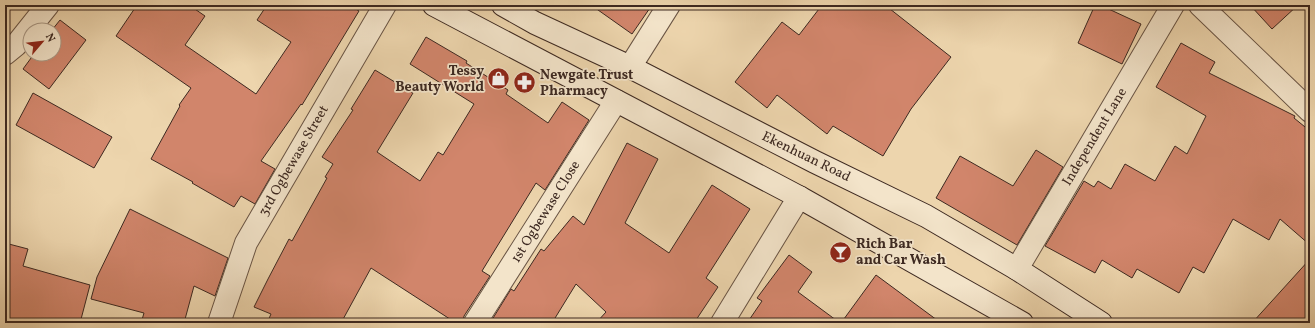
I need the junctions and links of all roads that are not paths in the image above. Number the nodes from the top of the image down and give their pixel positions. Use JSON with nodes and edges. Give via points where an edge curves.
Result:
{"nodes":[{"id":1,"x":48,"y":5,"type":"edge"},
{"id":2,"x":385,"y":5,"type":"edge"},
{"id":3,"x":434,"y":5,"type":"edge"},
{"id":4,"x":503,"y":5,"type":"edge"},
{"id":5,"x":669,"y":5,"type":"edge"},
{"id":6,"x":1172,"y":5,"type":"edge"},
{"id":7,"x":1200,"y":5,"type":"edge"},
{"id":8,"x":5,"y":54,"type":"edge"},
{"id":9,"x":630,"y":67,"type":"junction"},
{"id":10,"x":616,"y":101,"type":"junction"},
{"id":11,"x":1310,"y":111,"type":"edge"},
{"id":12,"x":799,"y":197,"type":"junction"},
{"id":13,"x":1017,"y":269,"type":"junction"},
{"id":14,"x":219,"y":323,"type":"edge"},
{"id":15,"x":475,"y":323,"type":"edge"},
{"id":16,"x":722,"y":323,"type":"edge"},
{"id":17,"x":1022,"y":323,"type":"edge"},
{"id":18,"x":1101,"y":323,"type":"edge"}],
"edges":[{"from":1,"to":8,"type":"street","via":[[16,45]]},
{"from":2,"to":14,"type":"street","name":"3rd Ogbewase Street","via":[[246,243]]},
{"from":3,"to":10,"type":"street"},
{"from":4,"to":9,"type":"street","name":"Ekenhuan Road","via":[[535,23]]},
{"from":5,"to":9,"type":"street"},
{"from":6,"to":13,"type":"street","name":"Independent Lane"},
{"from":7,"to":11,"type":"street"},
{"from":9,"to":13,"type":"street","name":"Ekenhuan Road","via":[[926,216]]},
{"from":10,"to":12,"type":"street"},
{"from":10,"to":15,"type":"street","name":"1st Ogbewase Close"},
{"from":12,"to":16,"type":"street"},
{"from":12,"to":17,"type":"street"},
{"from":13,"to":18,"type":"street","name":"Ekenhuan Road"}]}
